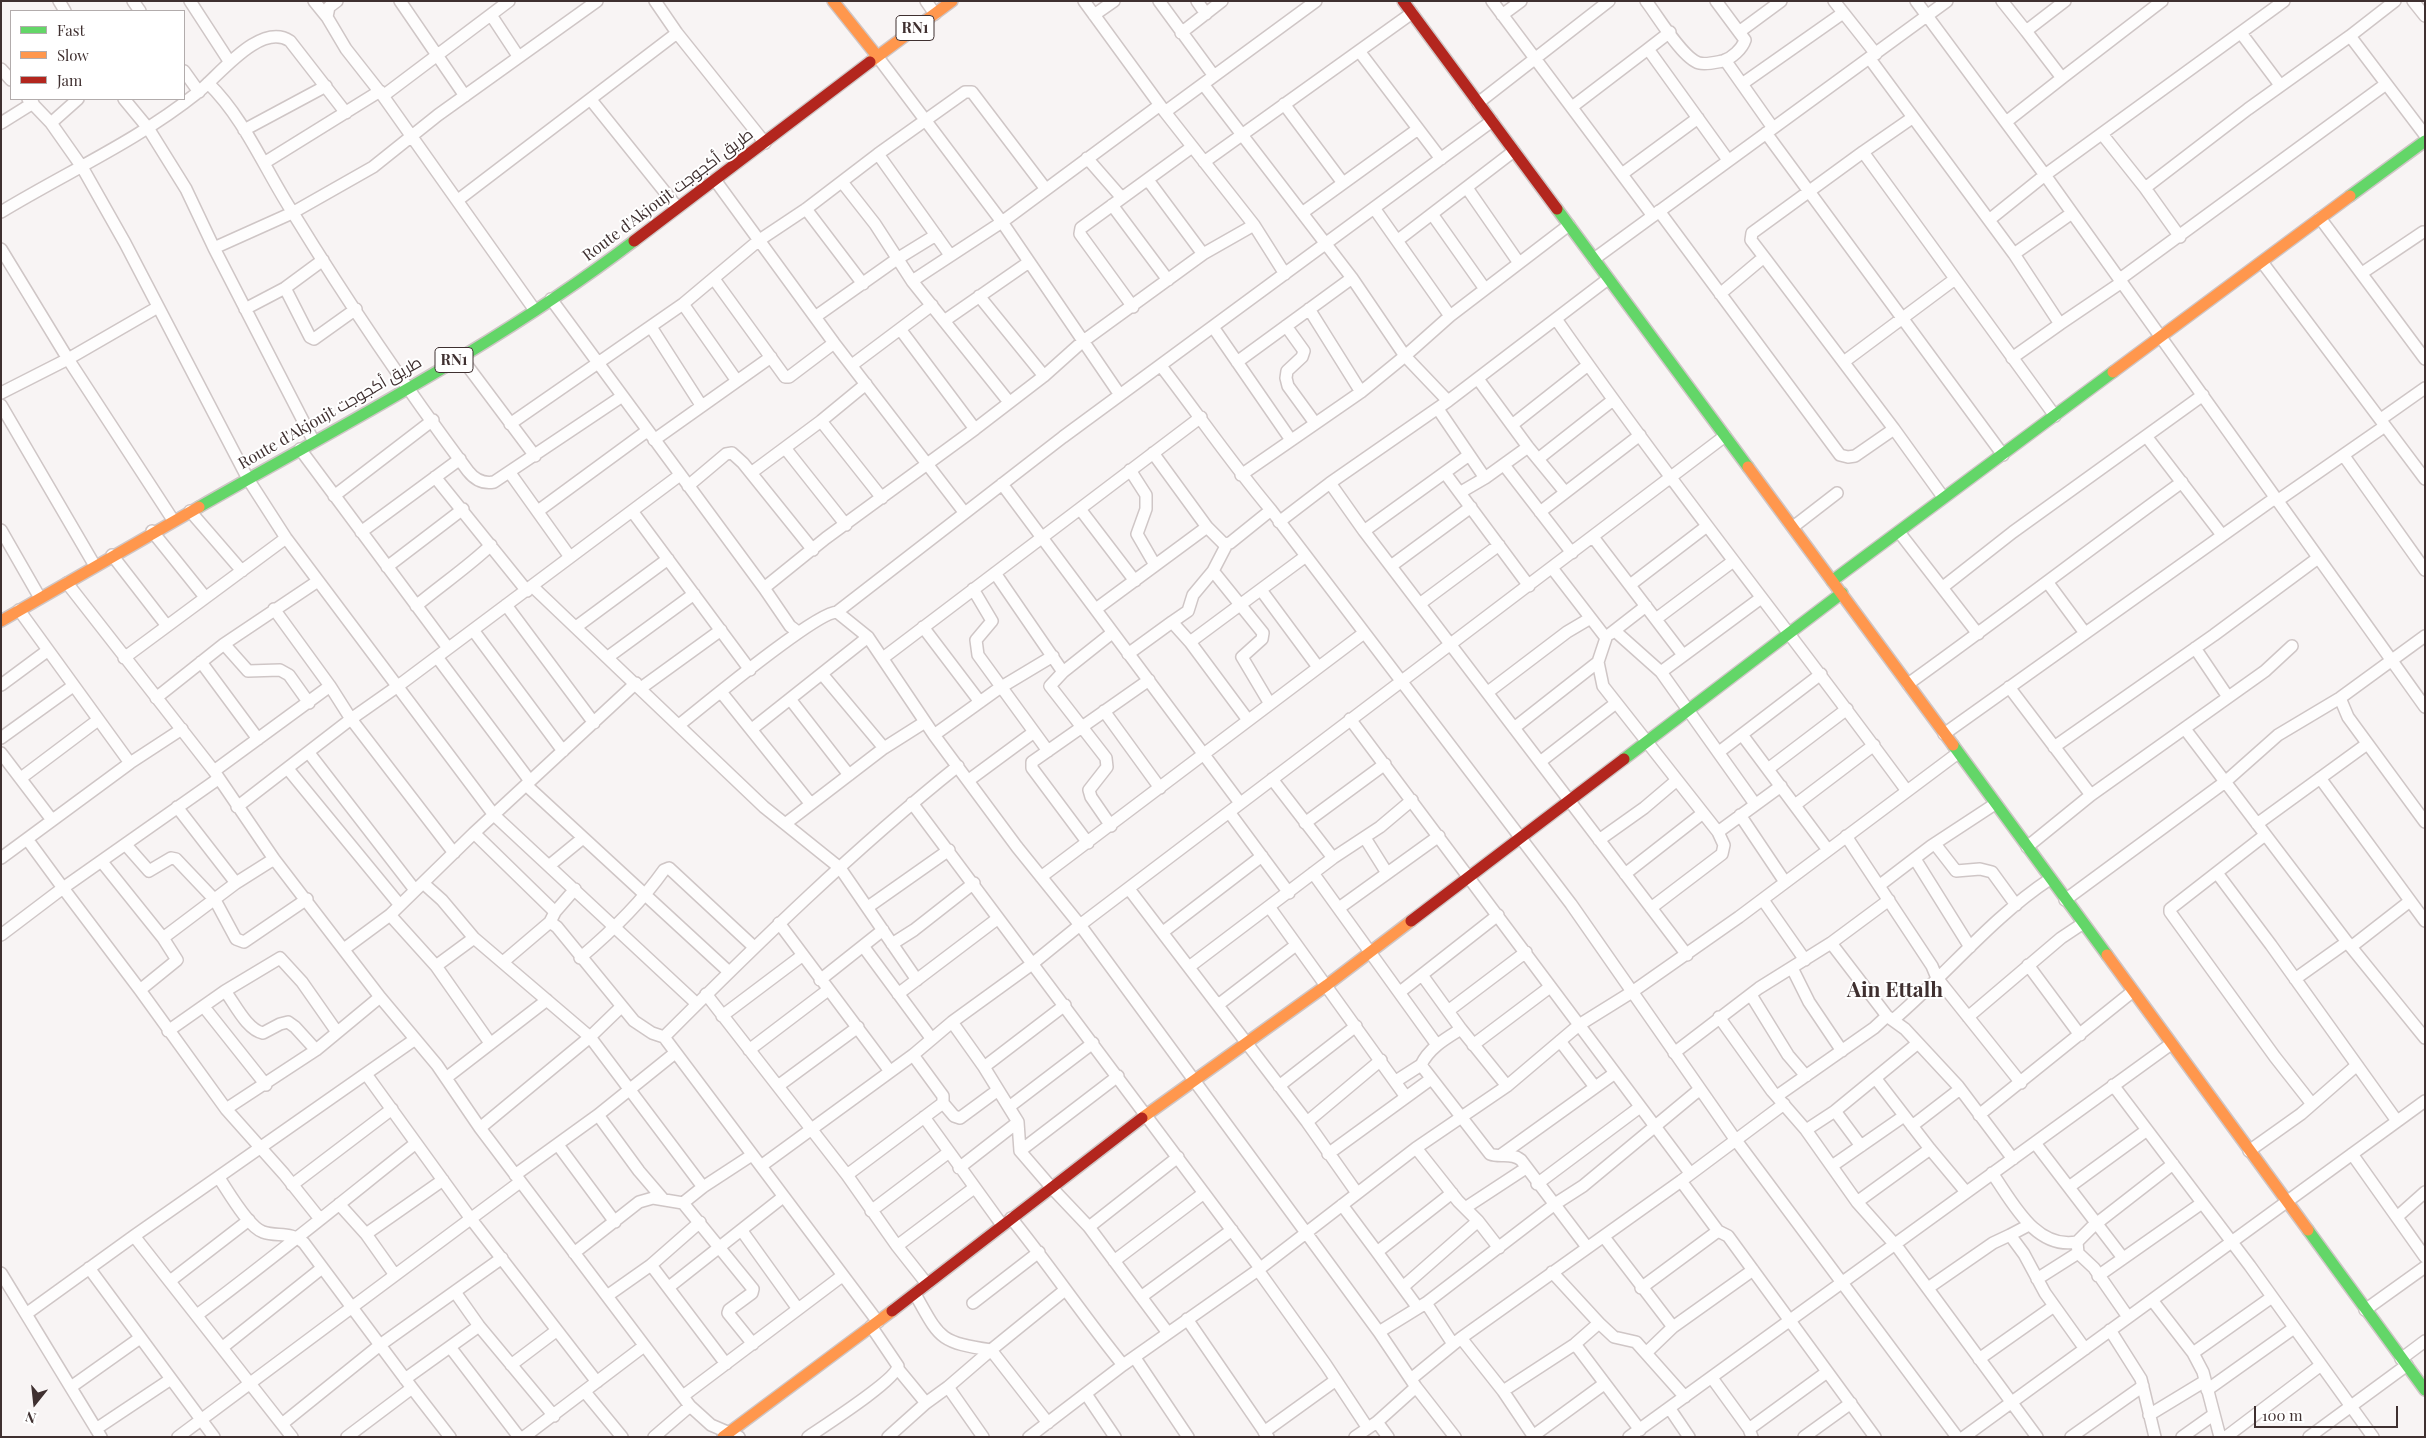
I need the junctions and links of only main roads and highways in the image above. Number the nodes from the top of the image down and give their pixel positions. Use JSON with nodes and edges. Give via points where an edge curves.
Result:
{"nodes":[{"id":1,"x":833,"y":1,"type":"edge"},
{"id":2,"x":952,"y":1,"type":"edge"},
{"id":3,"x":1403,"y":1,"type":"edge"},
{"id":4,"x":877,"y":56,"type":"junction"},
{"id":5,"x":2425,"y":142,"type":"edge"},
{"id":6,"x":1832,"y":581,"type":"junction"},
{"id":7,"x":1842,"y":593,"type":"junction"},
{"id":8,"x":1,"y":621,"type":"edge"},
{"id":9,"x":2425,"y":1390,"type":"edge"},
{"id":10,"x":725,"y":1435,"type":"edge"}],
"edges":[{"from":1,"to":4,"type":"main road"},
{"from":2,"to":4,"type":"main road","name":"Route d'Akjoujt طريق أكجوجت","number":"RN1"},
{"from":3,"to":6,"type":"main road"},
{"from":4,"to":8,"type":"main road","name":"Route d'Akjoujt طريق أكجوجت","number":"RN1","via":[[597,269],[407,388],[152,531]]},
{"from":5,"to":6,"type":"main road"},
{"from":6,"to":7,"type":"main road"},
{"from":7,"to":9,"type":"main road"},
{"from":7,"to":10,"type":"main road","via":[[1371,952],[1146,1115],[915,1294]]}]}
